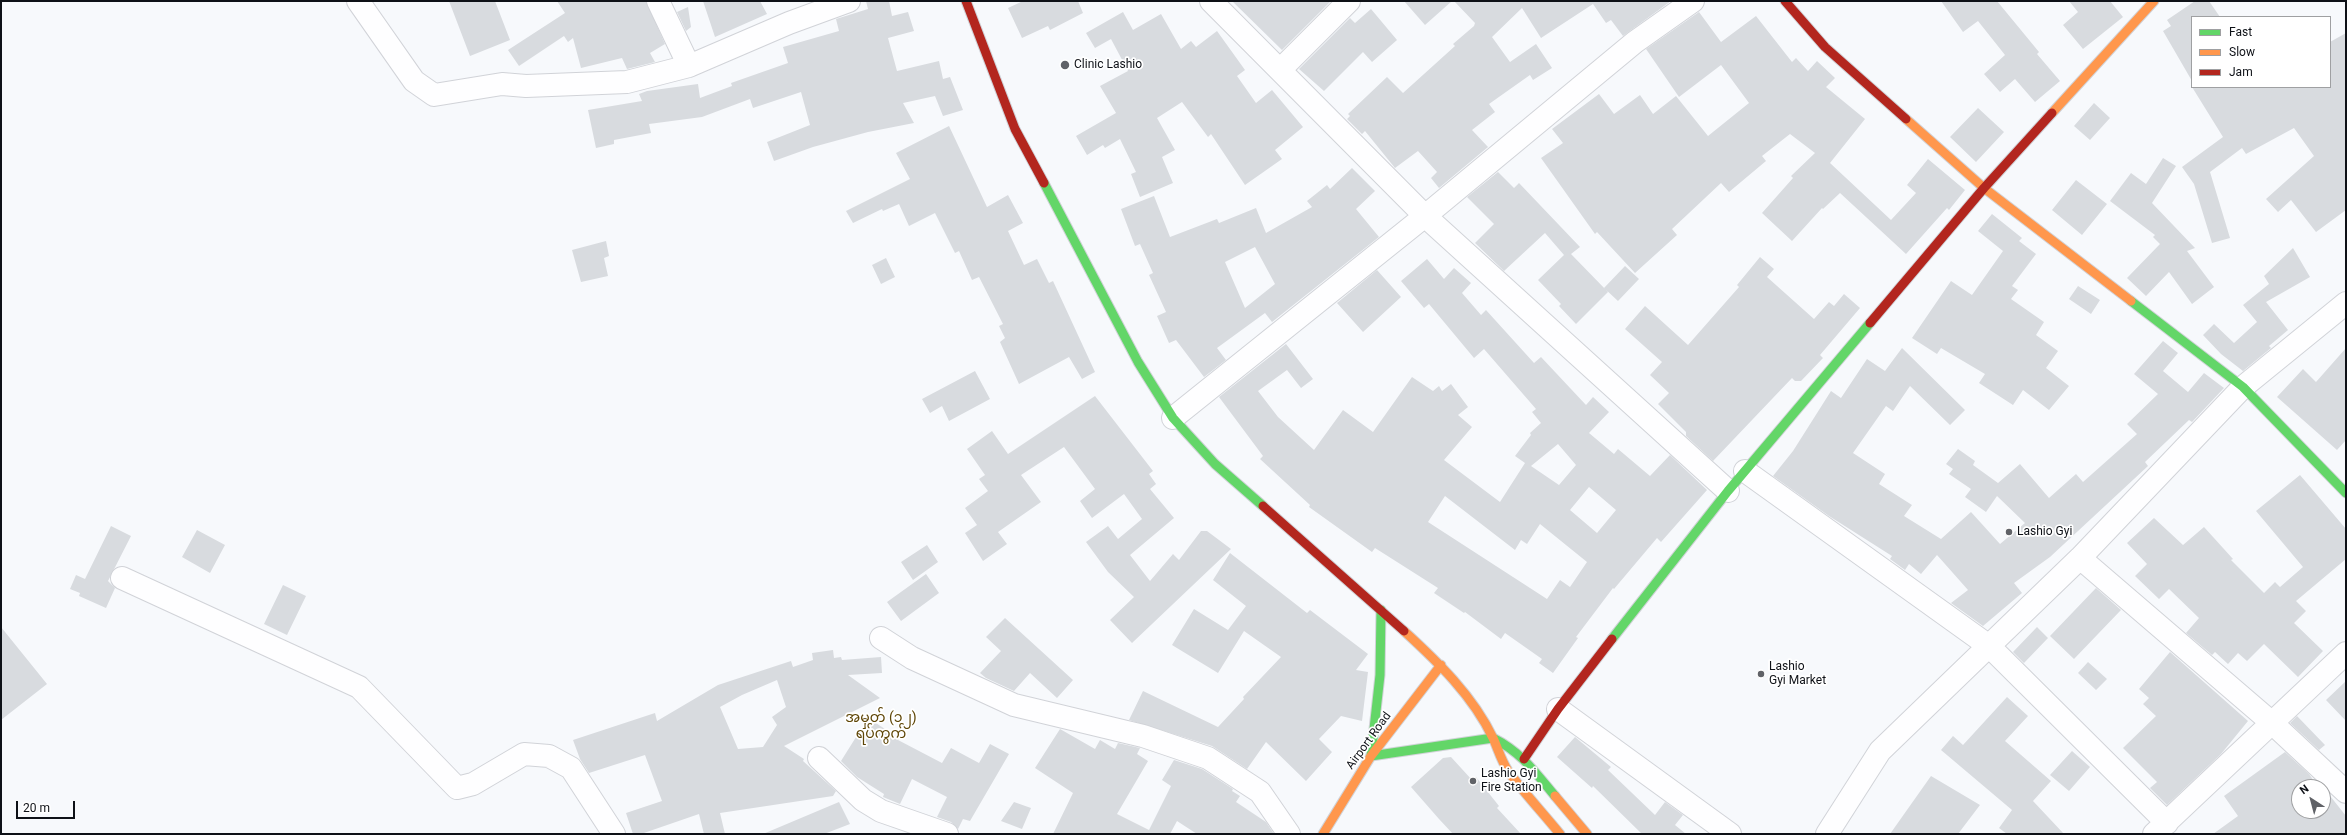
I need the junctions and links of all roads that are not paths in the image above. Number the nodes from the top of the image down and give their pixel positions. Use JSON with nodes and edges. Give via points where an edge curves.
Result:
{"nodes":[{"id":1,"x":358,"y":1,"type":"edge"},
{"id":2,"x":658,"y":1,"type":"edge"},
{"id":3,"x":849,"y":1,"type":"edge"},
{"id":4,"x":966,"y":1,"type":"edge"},
{"id":5,"x":1211,"y":1,"type":"edge"},
{"id":6,"x":1349,"y":1,"type":"edge"},
{"id":7,"x":1693,"y":1,"type":"edge"},
{"id":8,"x":1786,"y":1,"type":"edge"},
{"id":9,"x":2154,"y":1,"type":"edge"},
{"id":10,"x":689,"y":66,"type":"junction"},
{"id":11,"x":1280,"y":70,"type":"junction"},
{"id":12,"x":1984,"y":188,"type":"junction"},
{"id":13,"x":1425,"y":216,"type":"junction"},
{"id":14,"x":2346,"y":303,"type":"edge"},
{"id":15,"x":2243,"y":386,"type":"junction"},
{"id":16,"x":1173,"y":418,"type":"junction"},
{"id":17,"x":1745,"y":471,"type":"junction"},
{"id":18,"x":1728,"y":491,"type":"junction"},
{"id":19,"x":2346,"y":494,"type":"edge"},
{"id":20,"x":2080,"y":558,"type":"junction"},
{"id":21,"x":122,"y":578,"type":"dead end"},
{"id":22,"x":1381,"y":610,"type":"junction"},
{"id":23,"x":881,"y":638,"type":"dead end"},
{"id":24,"x":1989,"y":646,"type":"junction"},
{"id":25,"x":2346,"y":653,"type":"edge"},
{"id":26,"x":1441,"y":665,"type":"junction"},
{"id":27,"x":1558,"y":709,"type":"junction"},
{"id":28,"x":2271,"y":722,"type":"junction"},
{"id":29,"x":1494,"y":738,"type":"junction"},
{"id":30,"x":1371,"y":756,"type":"junction"},
{"id":31,"x":819,"y":758,"type":"dead end"},
{"id":32,"x":1524,"y":759,"type":"junction"},
{"id":33,"x":2346,"y":792,"type":"edge"},
{"id":34,"x":2161,"y":829,"type":"edge"},
{"id":35,"x":614,"y":834,"type":"edge"},
{"id":36,"x":947,"y":834,"type":"edge"},
{"id":37,"x":1289,"y":834,"type":"edge"},
{"id":38,"x":1323,"y":834,"type":"edge"},
{"id":39,"x":1560,"y":834,"type":"edge"},
{"id":40,"x":1587,"y":834,"type":"edge"},
{"id":41,"x":1730,"y":834,"type":"edge"},
{"id":42,"x":1827,"y":834,"type":"edge"}],
"edges":[{"from":1,"to":10,"type":"street","via":[[414,81],[434,95],[502,84],[526,86],[627,82]]},
{"from":2,"to":10,"type":"street"},
{"from":3,"to":10,"type":"street","via":[[788,22]]},
{"from":4,"to":16,"type":"street","via":[[1015,129],[1138,362]]},
{"from":5,"to":11,"type":"street"},
{"from":6,"to":11,"type":"street"},
{"from":7,"to":13,"type":"street","via":[[1635,42]]},
{"from":8,"to":12,"type":"street","via":[[1825,47]]},
{"from":9,"to":12,"type":"street"},
{"from":11,"to":13,"type":"street"},
{"from":12,"to":15,"type":"street"},
{"from":12,"to":17,"type":"street"},
{"from":13,"to":16,"type":"street"},
{"from":13,"to":18,"type":"street"},
{"from":14,"to":15,"type":"street"},
{"from":15,"to":19,"type":"street"},
{"from":15,"to":20,"type":"street"},
{"from":16,"to":22,"type":"street","via":[[1214,464]]},
{"from":17,"to":18,"type":"street"},
{"from":17,"to":24,"type":"street"},
{"from":18,"to":27,"type":"street"},
{"from":20,"to":24,"type":"street"},
{"from":20,"to":28,"type":"street"},
{"from":21,"to":35,"type":"street","via":[[359,687],[457,788],[473,784],[524,754],[548,756],[571,768]]},
{"from":22,"to":26,"type":"street"},
{"from":22,"to":30,"type":"street","via":[[1380,675]]},
{"from":23,"to":37,"type":"street","via":[[912,658],[1014,705],[1144,736],[1208,758],[1260,792]]},
{"from":24,"to":34,"type":"street"},
{"from":24,"to":42,"type":"street","via":[[1880,751]]},
{"from":25,"to":28,"type":"street"},
{"from":26,"to":29,"type":"street","via":[[1466,696]]},
{"from":26,"to":30,"type":"street","name":"Airport Road"},
{"from":27,"to":32,"type":"street"},
{"from":27,"to":41,"type":"street"},
{"from":28,"to":33,"type":"street"},
{"from":28,"to":34,"type":"street"},
{"from":29,"to":30,"type":"street"},
{"from":29,"to":32,"type":"street","via":[[1511,747]]},
{"from":29,"to":39,"type":"street","via":[[1499,757],[1509,772]]},
{"from":30,"to":38,"type":"street","name":"Airport Road"},
{"from":31,"to":36,"type":"street","via":[[863,800],[881,811]]},
{"from":32,"to":40,"type":"street"}]}
